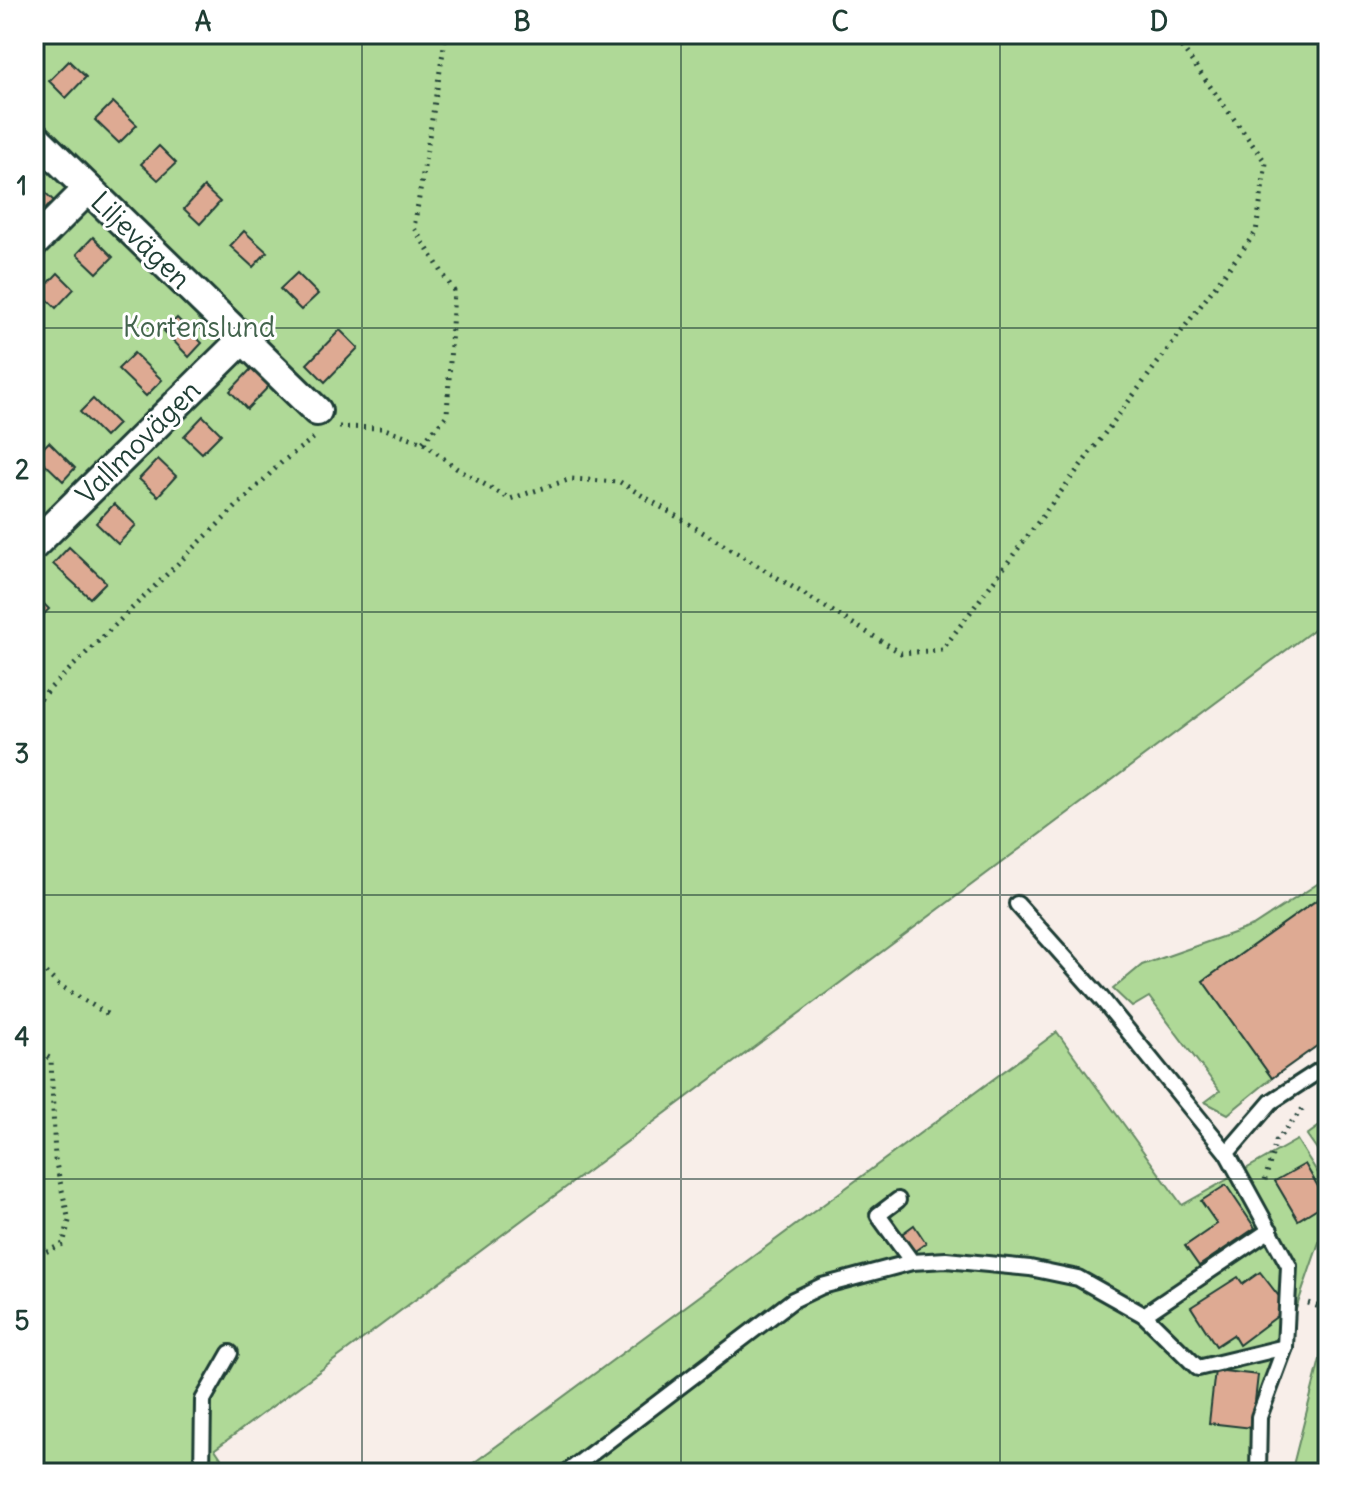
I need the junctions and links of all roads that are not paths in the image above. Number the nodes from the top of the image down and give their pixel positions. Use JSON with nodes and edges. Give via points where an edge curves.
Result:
{"nodes":[{"id":1,"x":34,"y":136,"type":"edge"},
{"id":2,"x":88,"y":189,"type":"junction"},
{"id":3,"x":34,"y":243,"type":"edge"},
{"id":4,"x":243,"y":339,"type":"junction"},
{"id":5,"x":325,"y":423,"type":"road end"},
{"id":6,"x":34,"y":545,"type":"edge"},
{"id":7,"x":1017,"y":904,"type":"dead end"},
{"id":8,"x":1328,"y":1065,"type":"edge"},
{"id":9,"x":1227,"y":1153,"type":"junction"},
{"id":10,"x":898,"y":1200,"type":"dead end"},
{"id":11,"x":1270,"y":1230,"type":"junction"},
{"id":12,"x":912,"y":1262,"type":"junction"},
{"id":13,"x":1144,"y":1315,"type":"junction"},
{"id":14,"x":1285,"y":1347,"type":"junction"},
{"id":15,"x":230,"y":1353,"type":"dead end"},
{"id":16,"x":202,"y":1473,"type":"edge"},
{"id":17,"x":566,"y":1473,"type":"edge"},
{"id":18,"x":1258,"y":1473,"type":"edge"}],
"edges":[{"from":1,"to":2,"type":"street","name":"Liljevägen"},
{"from":2,"to":3,"type":"street"},
{"from":2,"to":4,"type":"street","name":"Liljevägen"},
{"from":4,"to":5,"type":"street","name":"Liljevägen"},
{"from":4,"to":6,"type":"street","name":"Vallmovägen"},
{"from":7,"to":9,"type":"lane"},
{"from":8,"to":9,"type":"lane","via":[[1271,1102]]},
{"from":9,"to":11,"type":"lane"},
{"from":10,"to":12,"type":"lane","via":[[878,1215]]},
{"from":11,"to":13,"type":"lane"},
{"from":11,"to":14,"type":"lane","via":[[1289,1266]]},
{"from":12,"to":13,"type":"lane","via":[[981,1262],[1078,1278]]},
{"from":12,"to":17,"type":"lane","via":[[822,1286],[793,1300]]},
{"from":13,"to":14,"type":"lane","via":[[1198,1368]]},
{"from":14,"to":18,"type":"lane","via":[[1259,1417]]},
{"from":15,"to":16,"type":"lane","via":[[203,1400]]}]}
